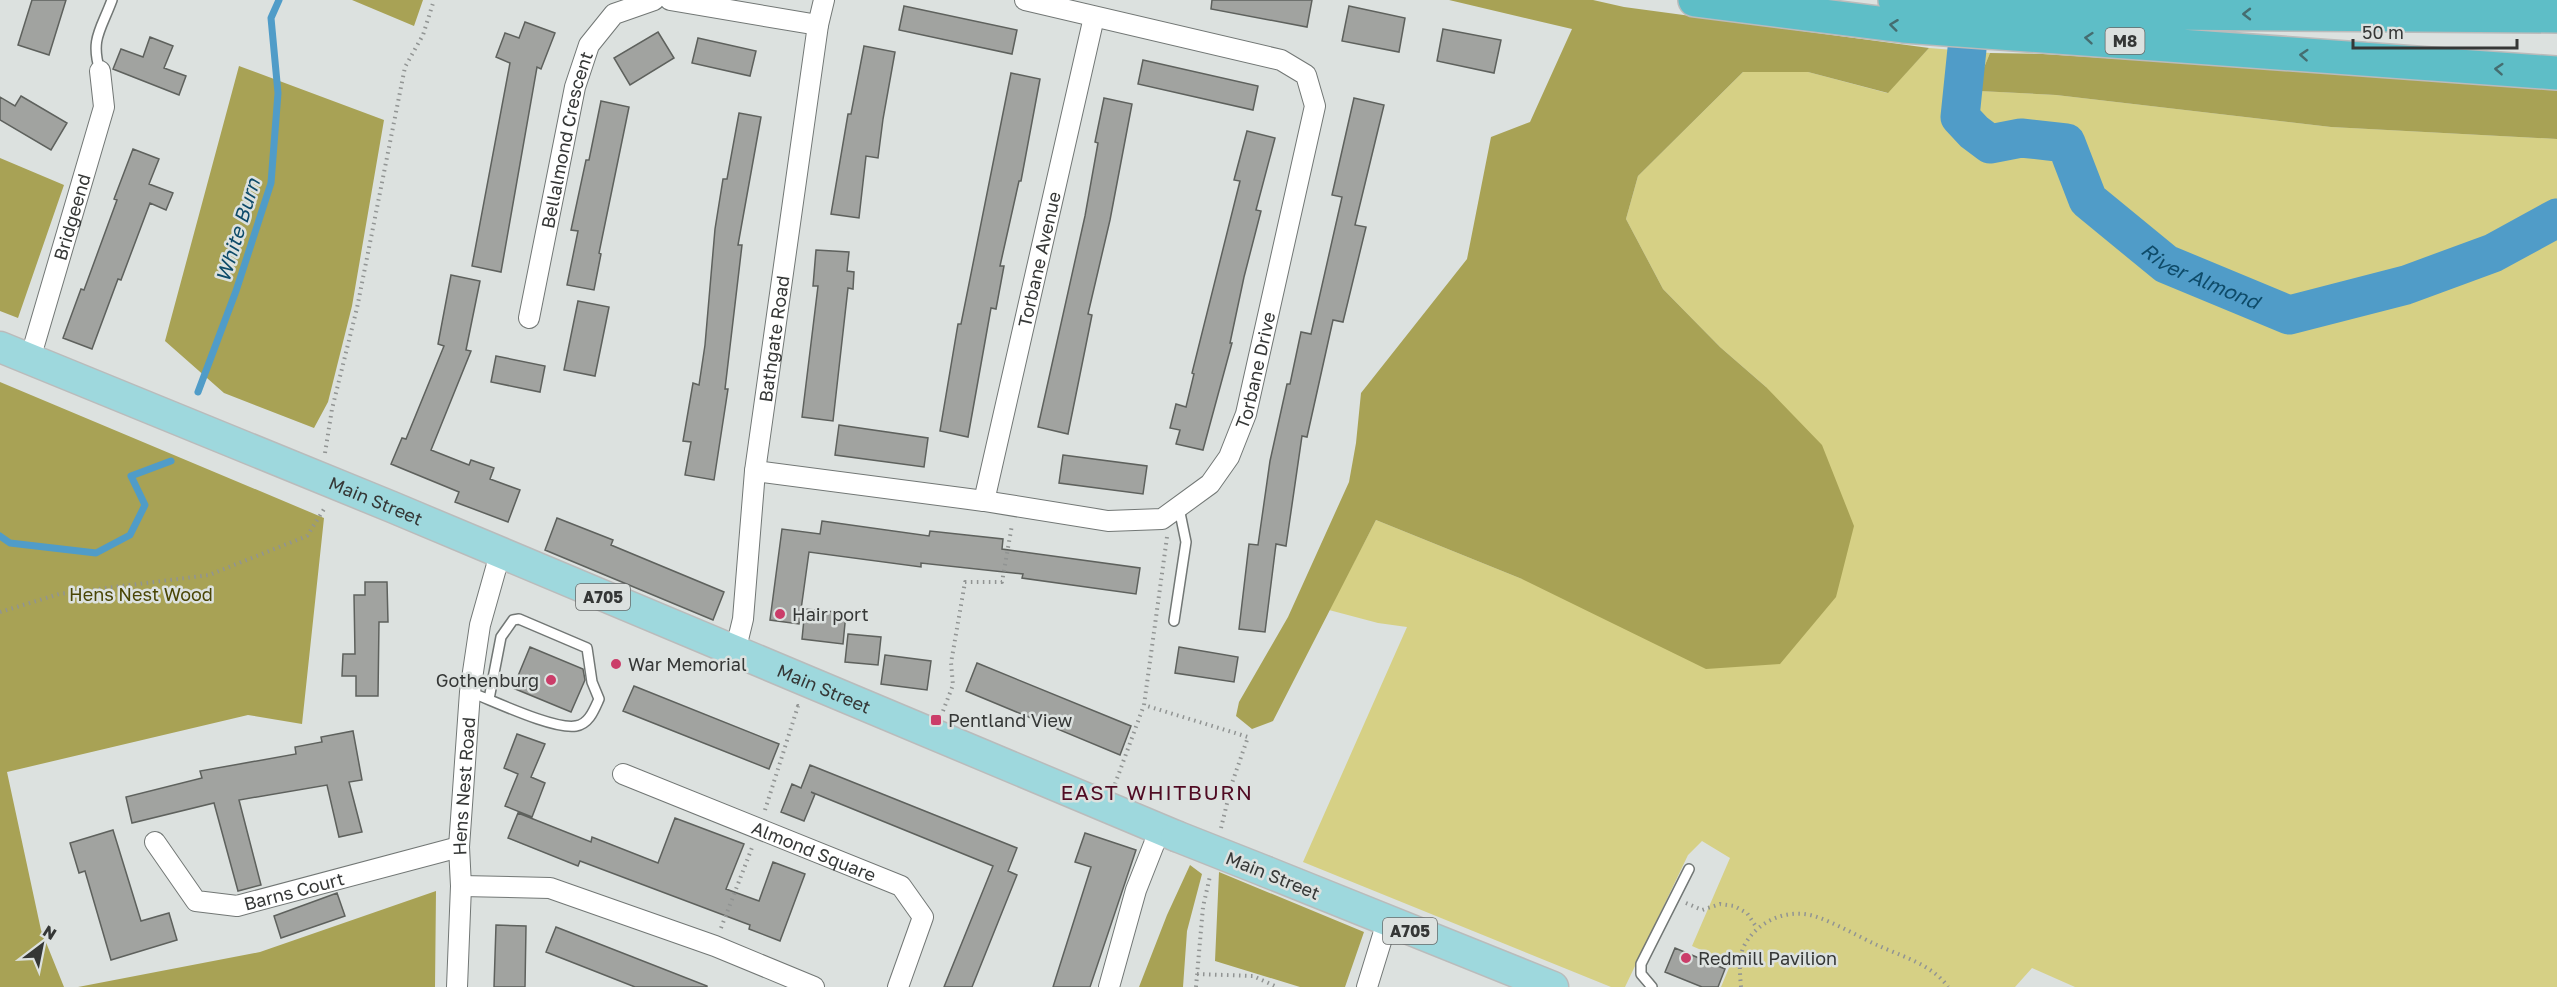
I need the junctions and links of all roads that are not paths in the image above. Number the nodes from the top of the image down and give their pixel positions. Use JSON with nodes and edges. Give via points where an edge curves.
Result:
{"nodes":[{"id":1,"x":112,"y":0,"type":"edge"},
{"id":2,"x":654,"y":0,"type":"edge"},
{"id":3,"x":670,"y":0,"type":"edge"},
{"id":4,"x":824,"y":0,"type":"edge"},
{"id":5,"x":1025,"y":0,"type":"edge"},
{"id":6,"x":1695,"y":0,"type":"edge"},
{"id":7,"x":1895,"y":0,"type":"edge"},
{"id":8,"x":2557,"y":16,"type":"edge"},
{"id":9,"x":1094,"y":17,"type":"junction"},
{"id":10,"x":818,"y":25,"type":"junction"},
{"id":11,"x":100,"y":71,"type":"joint"},
{"id":12,"x":2557,"y":73,"type":"edge"},
{"id":13,"x":529,"y":318,"type":"dead end"},
{"id":14,"x":0,"y":347,"type":"edge"},
{"id":15,"x":30,"y":359,"type":"junction"},
{"id":16,"x":755,"y":471,"type":"junction"},
{"id":17,"x":984,"y":501,"type":"junction"},
{"id":18,"x":1175,"y":512,"type":"junction"},
{"id":19,"x":500,"y":554,"type":"junction"},
{"id":20,"x":1174,"y":621,"type":"dead end"},
{"id":21,"x":735,"y":652,"type":"junction"},
{"id":22,"x":470,"y":692,"type":"junction"},
{"id":23,"x":489,"y":699,"type":"junction"},
{"id":24,"x":623,"y":774,"type":"dead end"},
{"id":25,"x":1168,"y":833,"type":"junction"},
{"id":26,"x":155,"y":842,"type":"dead end"},
{"id":27,"x":459,"y":847,"type":"junction"},
{"id":28,"x":1689,"y":869,"type":"dead end"},
{"id":29,"x":461,"y":886,"type":"junction"},
{"id":30,"x":1387,"y":922,"type":"junction"},
{"id":31,"x":457,"y":987,"type":"edge"},
{"id":32,"x":814,"y":987,"type":"edge"},
{"id":33,"x":898,"y":987,"type":"edge"},
{"id":34,"x":1109,"y":987,"type":"edge"},
{"id":35,"x":1367,"y":987,"type":"edge"},
{"id":36,"x":1553,"y":987,"type":"edge"},
{"id":37,"x":1652,"y":987,"type":"edge"}],
"edges":[{"from":1,"to":11,"type":"lane","via":[[95,40],[94,53]]},
{"from":2,"to":13,"type":"street","name":"Bellalmond Crescent","via":[[614,14],[589,45],[576,87]]},
{"from":3,"to":10,"type":"street"},
{"from":4,"to":10,"type":"street"},
{"from":5,"to":9,"type":"street","name":"Torbane Drive"},
{"from":12,"to":6,"type":"highway","number":"M8","one_way":true,"via":[[1904,26]]},
{"from":8,"to":7,"type":"highway","number":"M8","one_way":true,"via":[[2035,12]]},
{"from":9,"to":17,"type":"street","name":"Torbane Avenue"},
{"from":9,"to":18,"type":"street","name":"Torbane Drive","via":[[1281,60],[1306,75],[1314,106],[1246,414],[1229,458],[1210,484]]},
{"from":10,"to":16,"type":"street","name":"Bathgate Road"},
{"from":11,"to":15,"type":"street","name":"Bridgeend","via":[[104,107]]},
{"from":14,"to":15,"type":"main road","number":"A705"},
{"from":15,"to":19,"type":"main road","name":"Main Street","number":"A705"},
{"from":16,"to":17,"type":"street"},
{"from":16,"to":21,"type":"street","name":"Bathgate Road","via":[[743,619]]},
{"from":17,"to":18,"type":"street","via":[[1108,521],[1162,519]]},
{"from":18,"to":20,"type":"lane","via":[[1186,542]]},
{"from":19,"to":21,"type":"main road","name":"Main Street","number":"A705"},
{"from":19,"to":22,"type":"street","name":"Hens Nest Road","via":[[480,624]]},
{"from":21,"to":25,"type":"main road","name":"Main Street","number":"A705"},
{"from":22,"to":23,"type":"lane"},
{"from":22,"to":27,"type":"street","name":"Hens Nest Road"},
{"from":23,"to":23,"type":"lane","via":[[560,725],[578,726],[591,717],[599,699],[587,648],[519,619],[513,620],[501,637]]},
{"from":24,"to":33,"type":"street","name":"Almond Square","via":[[901,886],[923,917]]},
{"from":25,"to":30,"type":"main road","name":"Main Street","number":"A705","bridge":true},
{"from":25,"to":34,"type":"street","via":[[1136,890]]},
{"from":26,"to":27,"type":"street","name":"Barns Court","via":[[196,901],[237,906]]},
{"from":27,"to":29,"type":"street","name":"Hens Nest Road"},
{"from":28,"to":37,"type":"lane","via":[[1641,964],[1641,974]]},
{"from":29,"to":31,"type":"street","name":"Hens Nest Road"},
{"from":29,"to":32,"type":"street","via":[[550,888],[715,946]]},
{"from":30,"to":35,"type":"street"},
{"from":30,"to":36,"type":"main road","name":"Main Street","number":"A705"}]}
